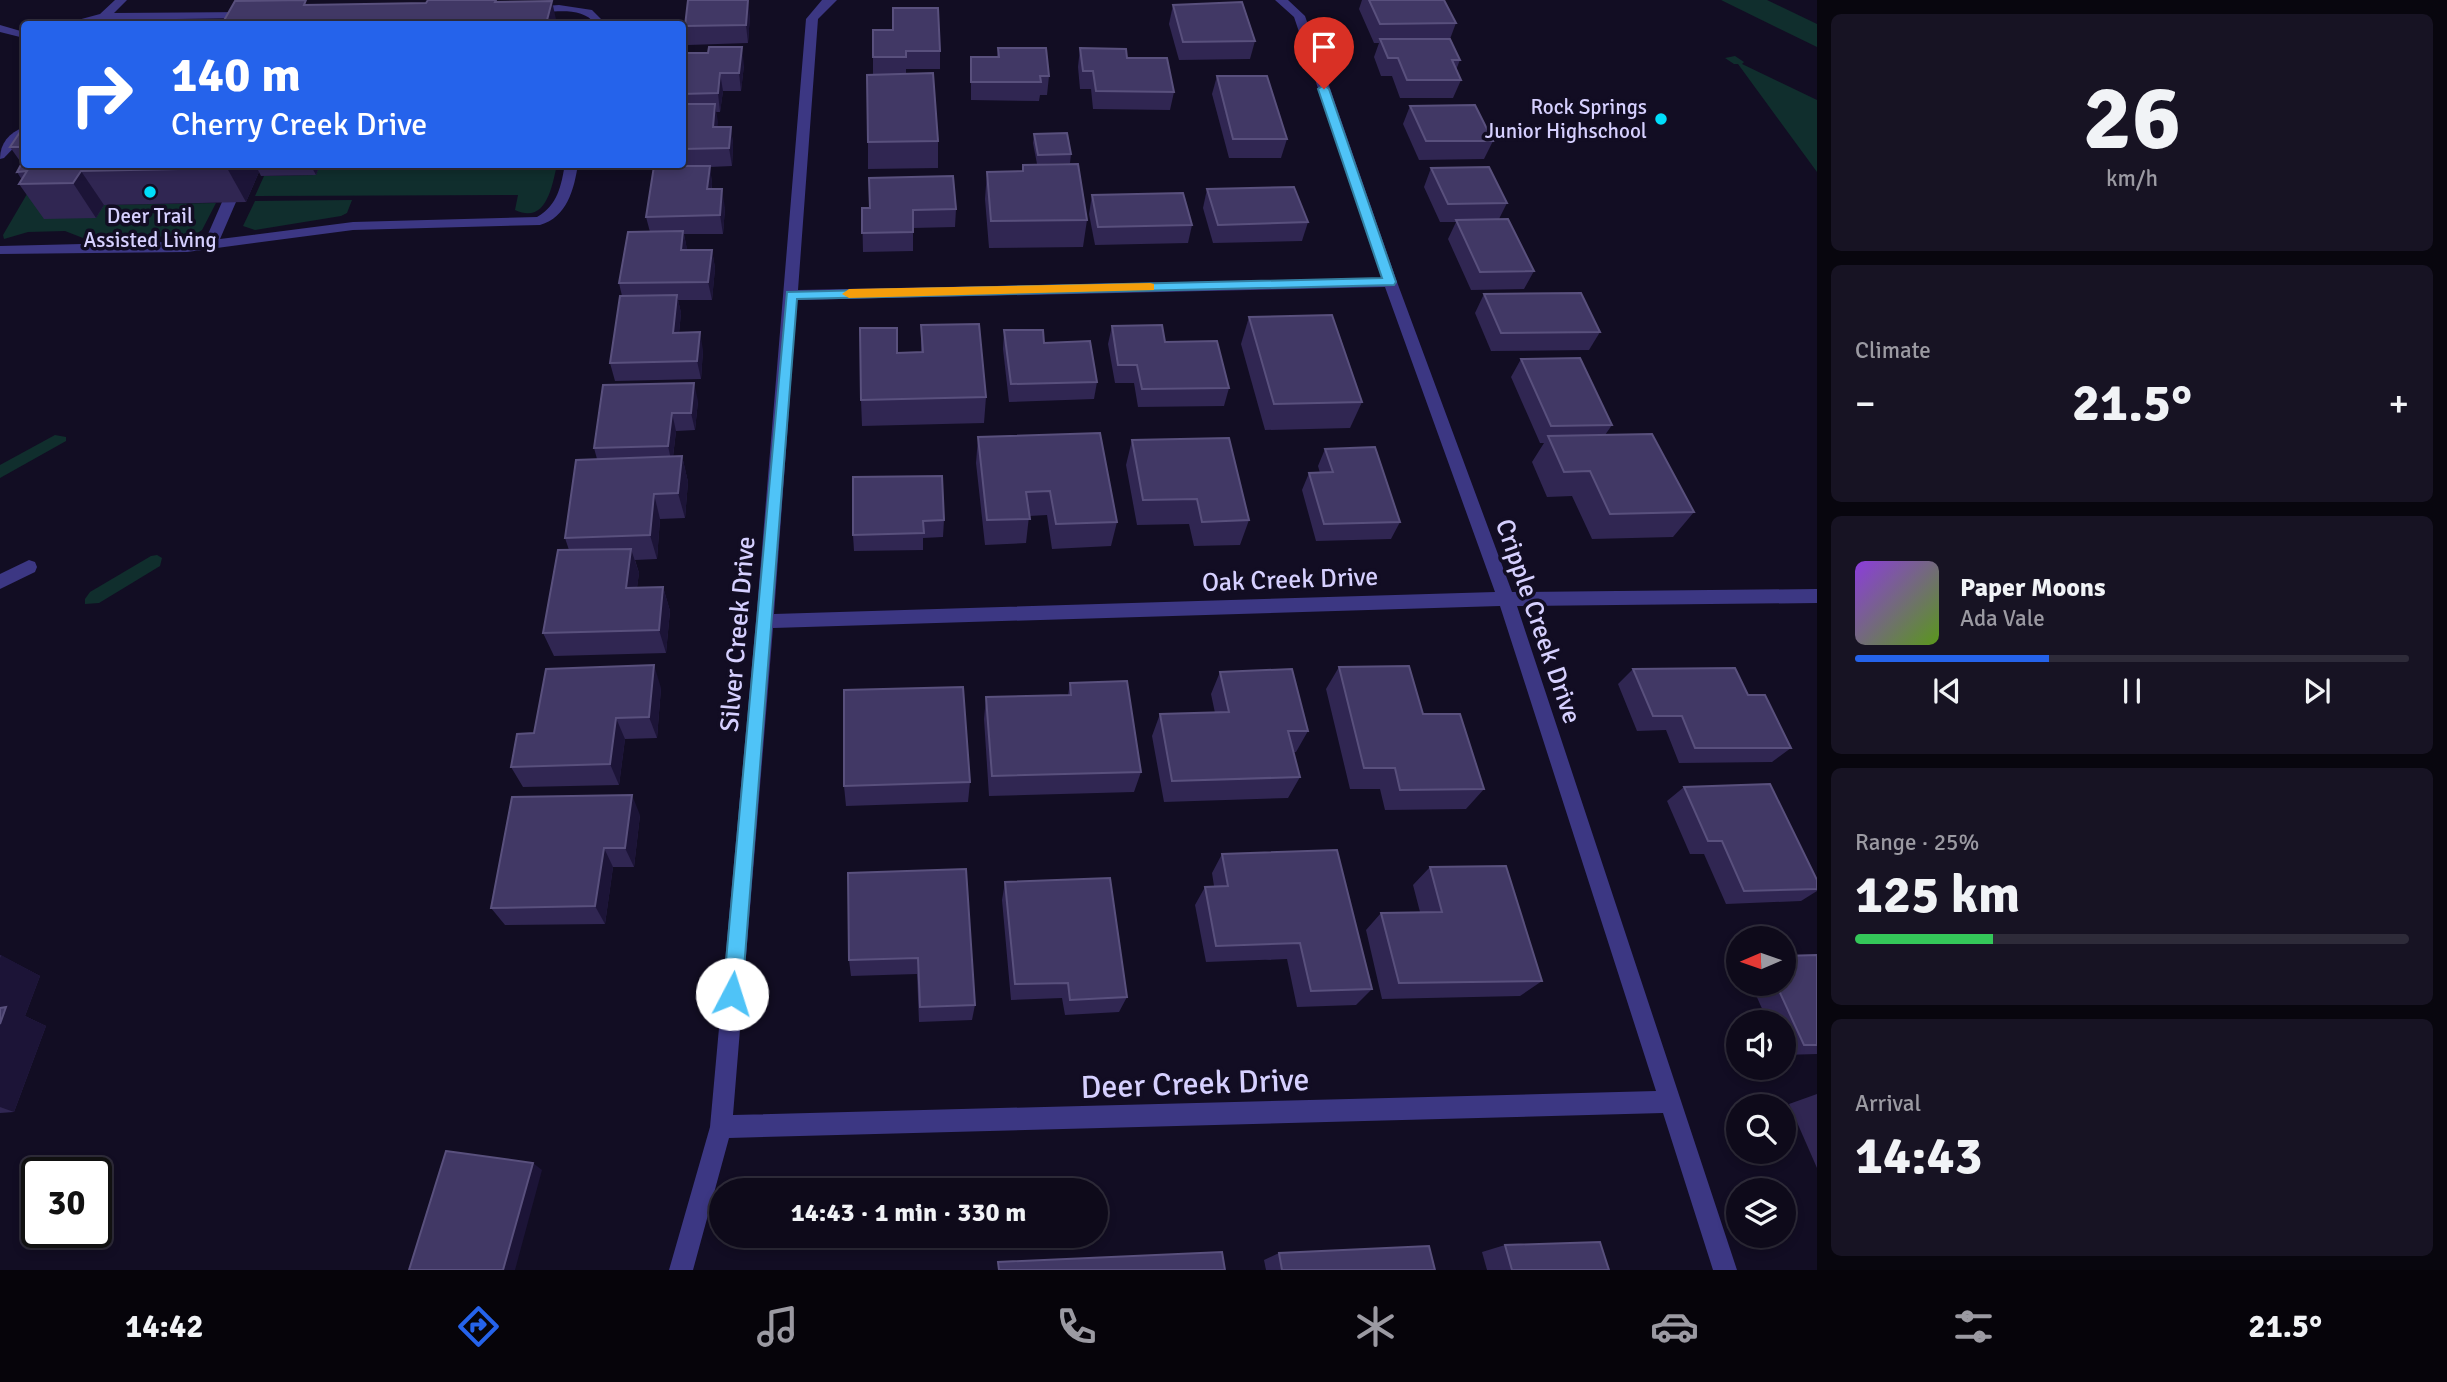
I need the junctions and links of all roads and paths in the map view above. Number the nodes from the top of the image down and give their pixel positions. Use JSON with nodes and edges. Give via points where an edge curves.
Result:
{"nodes":[{"id":1,"x":121,"y":0,"type":"edge"},
{"id":2,"x":1281,"y":0,"type":"edge"},
{"id":3,"x":829,"y":1,"type":"edge"},
{"id":4,"x":521,"y":10,"type":"edge"},
{"id":5,"x":259,"y":15,"type":"edge"},
{"id":6,"x":104,"y":18,"type":"junction"},
{"id":7,"x":86,"y":21,"type":"edge"},
{"id":8,"x":598,"y":21,"type":"edge"},
{"id":9,"x":0,"y":28,"type":"edge"},
{"id":10,"x":21,"y":34,"type":"edge"},
{"id":11,"x":21,"y":133,"type":"edge"},
{"id":12,"x":0,"y":155,"type":"edge"},
{"id":13,"x":571,"y":168,"type":"edge"},
{"id":14,"x":229,"y":202,"type":"edge"},
{"id":15,"x":210,"y":246,"type":"junction"},
{"id":16,"x":0,"y":250,"type":"edge"},
{"id":17,"x":1390,"y":282,"type":"junction"},
{"id":18,"x":791,"y":295,"type":"junction"},
{"id":19,"x":29,"y":567,"type":"dead end"},
{"id":20,"x":0,"y":582,"type":"edge"},
{"id":21,"x":1817,"y":596,"type":"edge"},
{"id":22,"x":1506,"y":599,"type":"junction"},
{"id":23,"x":765,"y":621,"type":"junction"},
{"id":24,"x":1671,"y":1101,"type":"junction"},
{"id":25,"x":721,"y":1127,"type":"junction"},
{"id":26,"x":681,"y":1270,"type":"edge"},
{"id":27,"x":1726,"y":1270,"type":"edge"}],
"edges":[{"from":1,"to":6,"type":"street"},
{"from":2,"to":17,"type":"street","name":"Cripple Creek Drive","via":[[1299,16]]},
{"from":3,"to":18,"type":"street","name":"Silver Creek Drive","via":[[812,19]]},
{"from":4,"to":8,"type":"street","via":[[585,10]]},
{"from":5,"to":6,"type":"street"},
{"from":6,"to":7,"type":"street"},
{"from":9,"to":10,"type":"street"},
{"from":11,"to":12,"type":"street"},
{"from":13,"to":15,"type":"street","via":[[560,206],[540,221],[353,226]]},
{"from":14,"to":15,"type":"street"},
{"from":15,"to":16,"type":"street"},
{"from":17,"to":18,"type":"street"},
{"from":17,"to":22,"type":"street","name":"Cripple Creek Drive"},
{"from":18,"to":23,"type":"street","name":"Silver Creek Drive"},
{"from":19,"to":20,"type":"street"},
{"from":21,"to":22,"type":"street","name":"Oak Creek Drive"},
{"from":22,"to":23,"type":"street","name":"Oak Creek Drive"},
{"from":22,"to":24,"type":"street","name":"Cripple Creek Drive"},
{"from":23,"to":25,"type":"street","name":"Silver Creek Drive"},
{"from":24,"to":25,"type":"street","name":"Deer Creek Drive"},
{"from":24,"to":27,"type":"street","name":"Cripple Creek Drive"},
{"from":25,"to":26,"type":"street","name":"Silver Creek Drive"}]}
